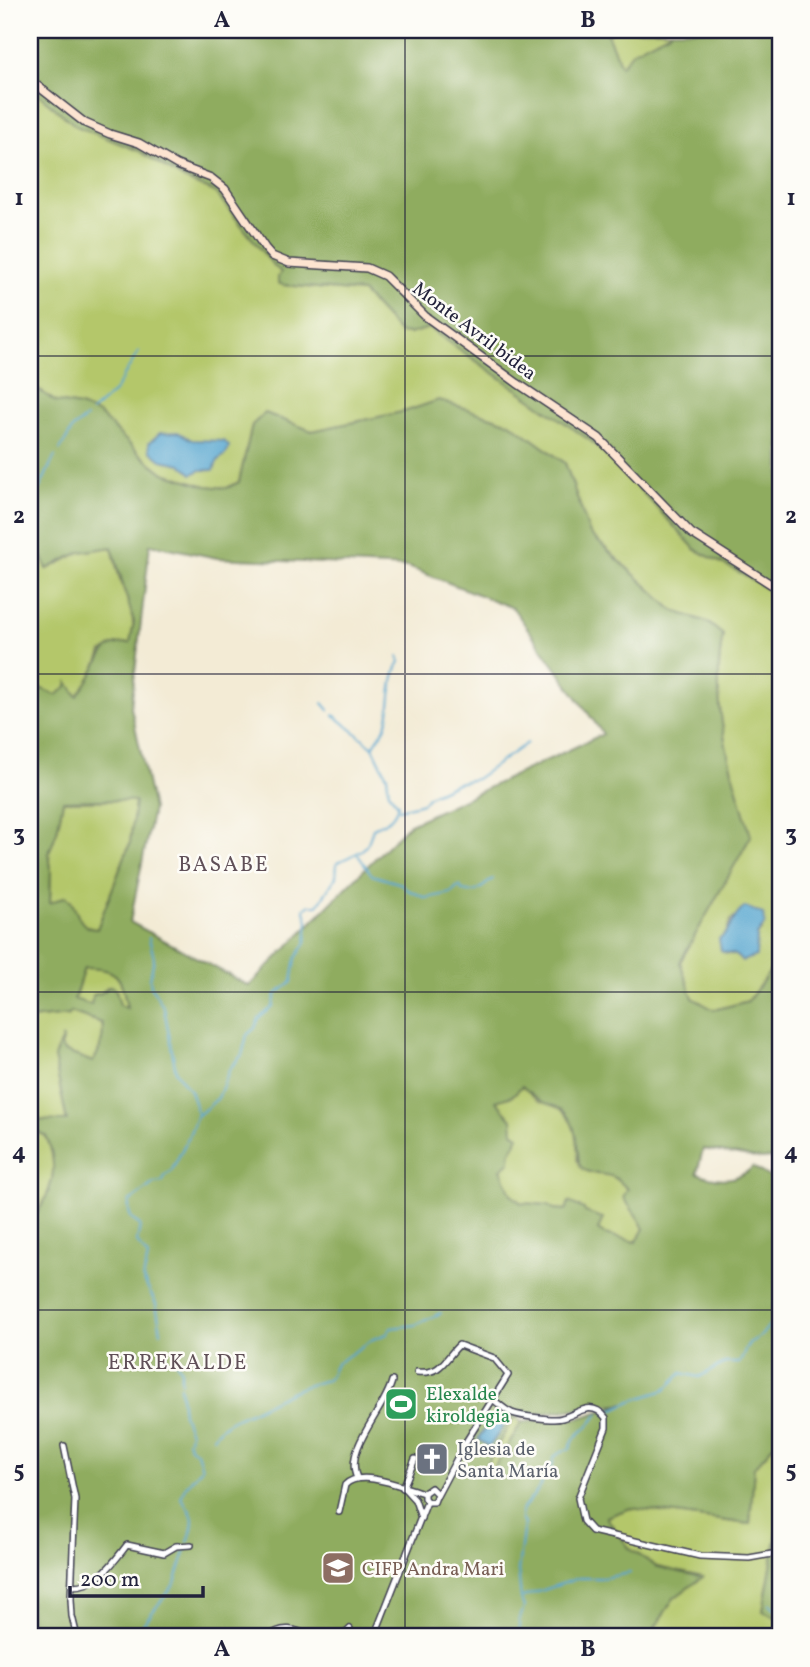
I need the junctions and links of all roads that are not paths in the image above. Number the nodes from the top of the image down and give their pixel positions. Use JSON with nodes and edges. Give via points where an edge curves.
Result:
{"nodes":[{"id":1,"x":30,"y":80,"type":"edge"},
{"id":2,"x":780,"y":590,"type":"edge"},
{"id":3,"x":417,"y":1372,"type":"dead end"},
{"id":4,"x":392,"y":1381,"type":"dead end"},
{"id":5,"x":494,"y":1400,"type":"junction"},
{"id":6,"x":64,"y":1446,"type":"dead end"},
{"id":7,"x":415,"y":1459,"type":"dead end"},
{"id":8,"x":357,"y":1478,"type":"junction"},
{"id":9,"x":403,"y":1488,"type":"junction"},
{"id":10,"x":437,"y":1496,"type":"junction"},
{"id":11,"x":425,"y":1498,"type":"junction"},
{"id":12,"x":415,"y":1500,"type":"junction"},
{"id":13,"x":339,"y":1512,"type":"dead end"},
{"id":14,"x":421,"y":1518,"type":"junction"},
{"id":15,"x":191,"y":1545,"type":"dead end"},
{"id":16,"x":780,"y":1555,"type":"edge"},
{"id":17,"x":72,"y":1586,"type":"junction"},
{"id":18,"x":350,"y":1629,"type":"dead end"},
{"id":19,"x":77,"y":1637,"type":"edge"},
{"id":20,"x":268,"y":1637,"type":"edge"},
{"id":21,"x":311,"y":1637,"type":"edge"},
{"id":22,"x":342,"y":1637,"type":"edge"},
{"id":23,"x":374,"y":1637,"type":"edge"}],
"edges":[{"from":1,"to":2,"type":"street","name":"Monte Avril bidea","via":[[85,123],[145,145],[167,161],[220,185],[265,248],[280,260],[367,268],[385,276],[425,316],[599,438],[691,533]]},
{"from":3,"to":5,"type":"street","via":[[431,1373],[447,1362],[458,1345],[467,1346],[494,1358],[508,1375]]},
{"from":4,"to":8,"type":"street","via":[[355,1456]]},
{"from":5,"to":10,"type":"street"},
{"from":5,"to":16,"type":"street","via":[[519,1415],[561,1419],[581,1409],[603,1413],[606,1428],[578,1498],[583,1521],[592,1531],[699,1556]]},
{"from":6,"to":17,"type":"street","via":[[75,1499]]},
{"from":7,"to":9,"type":"street"},
{"from":8,"to":9,"type":"street"},
{"from":8,"to":13,"type":"street","via":[[345,1485]]},
{"from":9,"to":11,"type":"street"},
{"from":9,"to":12,"type":"street"},
{"from":10,"to":11,"type":"street","via":[[434,1502]]},
{"from":10,"to":11,"type":"street","via":[[433,1489],[426,1490]]},
{"from":11,"to":12,"type":"street"},
{"from":11,"to":14,"type":"street"},
{"from":12,"to":14,"type":"street"},
{"from":14,"to":23,"type":"street"},
{"from":15,"to":17,"type":"street","via":[[164,1553],[127,1545],[93,1582]]},
{"from":17,"to":19,"type":"street"},
{"from":18,"to":22,"type":"street"},
{"from":20,"to":21,"type":"street","via":[[284,1629]]}]}
